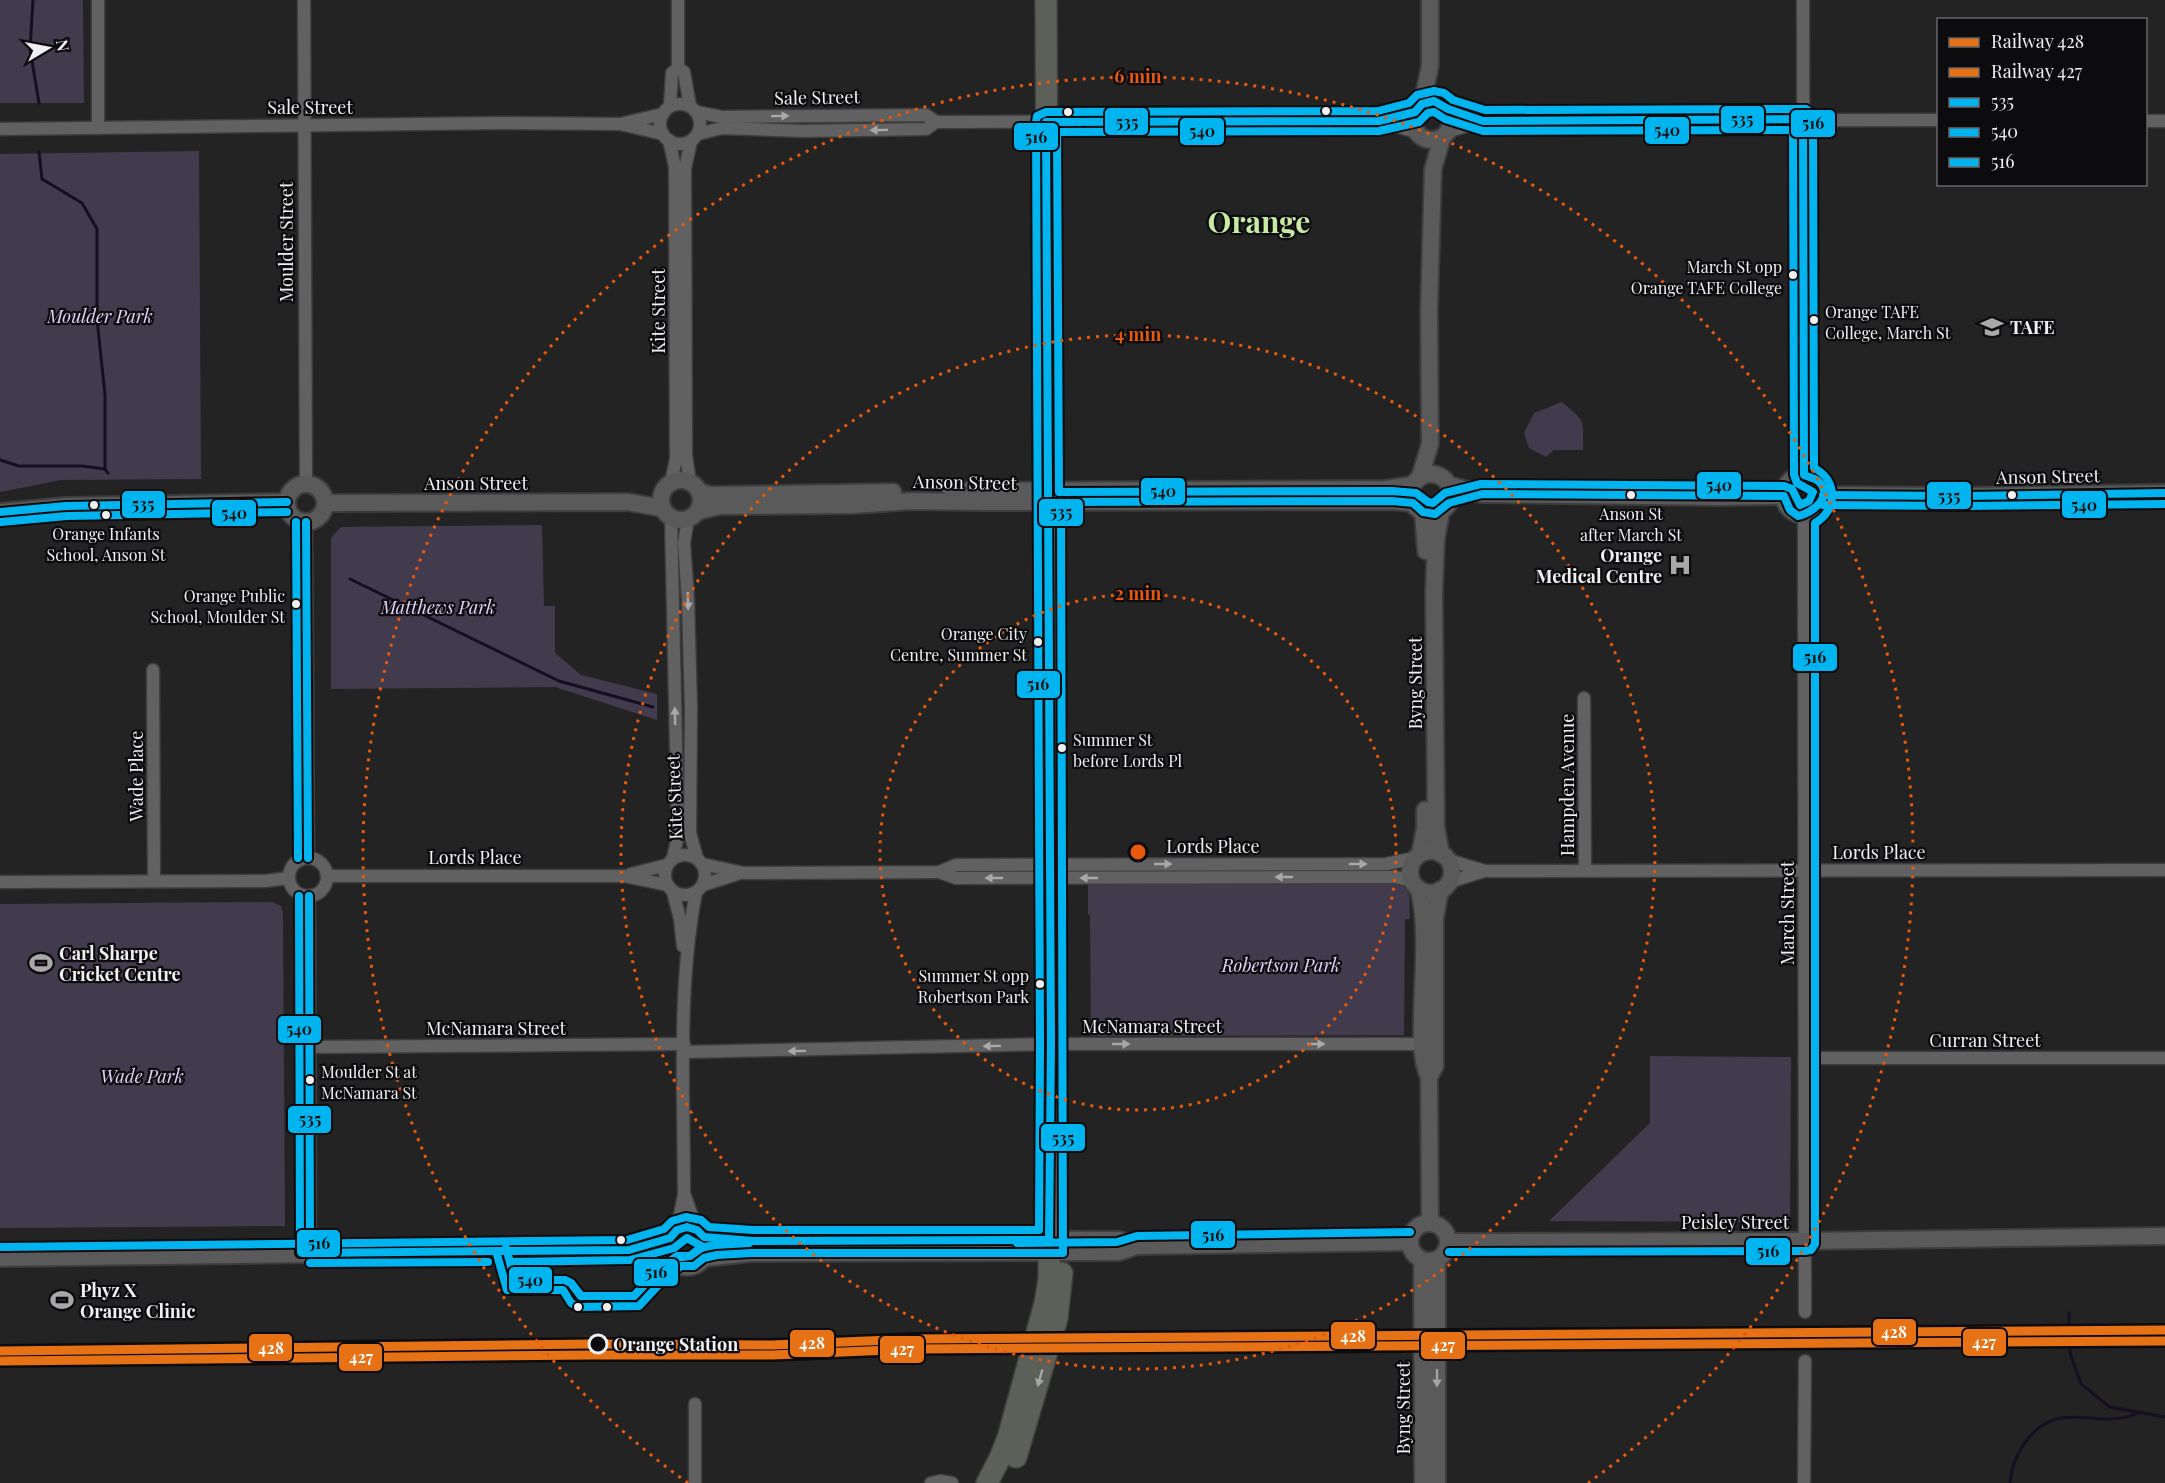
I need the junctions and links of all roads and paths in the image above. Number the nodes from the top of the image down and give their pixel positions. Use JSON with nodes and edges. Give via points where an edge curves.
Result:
{"nodes":[{"id":1,"x":98,"y":0,"type":"edge"},
{"id":2,"x":304,"y":0,"type":"edge"},
{"id":3,"x":678,"y":0,"type":"edge"},
{"id":4,"x":1046,"y":0,"type":"edge"},
{"id":5,"x":1059,"y":0,"type":"edge"},
{"id":6,"x":1430,"y":0,"type":"edge"},
{"id":7,"x":1803,"y":0,"type":"edge"},
{"id":8,"x":1430,"y":66,"type":"junction"},
{"id":9,"x":678,"y":68,"type":"junction"},
{"id":10,"x":1444,"y":106,"type":"junction"},
{"id":11,"x":1419,"y":108,"type":"junction"},
{"id":12,"x":694,"y":109,"type":"junction"},
{"id":13,"x":666,"y":110,"type":"junction"},
{"id":14,"x":1803,"y":119,"type":"junction"},
{"id":15,"x":1937,"y":120,"type":"edge"},
{"id":16,"x":1379,"y":121,"type":"junction"},
{"id":17,"x":1483,"y":121,"type":"junction"},
{"id":18,"x":2147,"y":121,"type":"edge"},
{"id":19,"x":2165,"y":121,"type":"edge"},
{"id":20,"x":936,"y":122,"type":"junction"},
{"id":21,"x":1052,"y":122,"type":"junction"},
{"id":22,"x":620,"y":124,"type":"junction"},
{"id":23,"x":304,"y":125,"type":"junction"},
{"id":24,"x":98,"y":128,"type":"junction"},
{"id":25,"x":0,"y":129,"type":"edge"},
{"id":26,"x":1446,"y":134,"type":"junction"},
{"id":27,"x":1421,"y":136,"type":"junction"},
{"id":28,"x":666,"y":137,"type":"junction"},
{"id":29,"x":694,"y":137,"type":"junction"},
{"id":30,"x":1433,"y":169,"type":"junction"},
{"id":31,"x":1430,"y":444,"type":"junction"},
{"id":32,"x":1804,"y":475,"type":"junction"},
{"id":33,"x":1416,"y":481,"type":"junction"},
{"id":34,"x":1445,"y":481,"type":"junction"},
{"id":35,"x":306,"y":484,"type":"junction"},
{"id":36,"x":667,"y":487,"type":"junction"},
{"id":37,"x":695,"y":487,"type":"junction"},
{"id":38,"x":1482,"y":494,"type":"junction"},
{"id":39,"x":2165,"y":494,"type":"edge"},
{"id":40,"x":1823,"y":495,"type":"junction"},
{"id":41,"x":1055,"y":496,"type":"junction"},
{"id":42,"x":1784,"y":496,"type":"junction"},
{"id":43,"x":286,"y":502,"type":"junction"},
{"id":44,"x":628,"y":502,"type":"junction"},
{"id":45,"x":325,"y":503,"type":"junction"},
{"id":46,"x":1445,"y":507,"type":"junction"},
{"id":47,"x":1418,"y":508,"type":"junction"},
{"id":48,"x":0,"y":512,"type":"edge"},
{"id":49,"x":667,"y":513,"type":"junction"},
{"id":50,"x":693,"y":515,"type":"junction"},
{"id":51,"x":1804,"y":515,"type":"junction"},
{"id":52,"x":306,"y":522,"type":"junction"},
{"id":53,"x":153,"y":670,"type":"dead end"},
{"id":54,"x":1584,"y":698,"type":"dead end"},
{"id":55,"x":1418,"y":856,"type":"junction"},
{"id":56,"x":1444,"y":857,"type":"junction"},
{"id":57,"x":308,"y":858,"type":"junction"},
{"id":58,"x":670,"y":861,"type":"junction"},
{"id":59,"x":699,"y":861,"type":"junction"},
{"id":60,"x":1585,"y":870,"type":"junction"},
{"id":61,"x":1805,"y":870,"type":"junction"},
{"id":62,"x":2165,"y":870,"type":"edge"},
{"id":63,"x":1056,"y":871,"type":"junction"},
{"id":64,"x":1485,"y":871,"type":"junction"},
{"id":65,"x":744,"y":873,"type":"junction"},
{"id":66,"x":327,"y":876,"type":"junction"},
{"id":67,"x":624,"y":876,"type":"junction"},
{"id":68,"x":289,"y":878,"type":"junction"},
{"id":69,"x":154,"y":881,"type":"junction"},
{"id":70,"x":0,"y":882,"type":"edge"},
{"id":71,"x":1415,"y":885,"type":"junction"},
{"id":72,"x":1445,"y":886,"type":"junction"},
{"id":73,"x":699,"y":888,"type":"junction"},
{"id":74,"x":670,"y":889,"type":"junction"},
{"id":75,"x":309,"y":896,"type":"junction"},
{"id":76,"x":686,"y":974,"type":"junction"},
{"id":77,"x":1057,"y":1044,"type":"junction"},
{"id":78,"x":1422,"y":1044,"type":"junction"},
{"id":79,"x":309,"y":1047,"type":"junction"},
{"id":80,"x":684,"y":1048,"type":"junction"},
{"id":81,"x":1435,"y":1057,"type":"junction"},
{"id":82,"x":1805,"y":1058,"type":"junction"},
{"id":83,"x":2165,"y":1058,"type":"edge"},
{"id":84,"x":1429,"y":1077,"type":"junction"},
{"id":85,"x":684,"y":1195,"type":"junction"},
{"id":86,"x":1430,"y":1223,"type":"junction"},
{"id":87,"x":701,"y":1233,"type":"junction"},
{"id":88,"x":673,"y":1234,"type":"junction"},
{"id":89,"x":2165,"y":1236,"type":"edge"},
{"id":90,"x":1805,"y":1241,"type":"junction"},
{"id":91,"x":1410,"y":1242,"type":"junction"},
{"id":92,"x":1449,"y":1242,"type":"junction"},
{"id":93,"x":1056,"y":1247,"type":"junction"},
{"id":94,"x":629,"y":1250,"type":"junction"},
{"id":95,"x":310,"y":1253,"type":"junction"},
{"id":96,"x":0,"y":1258,"type":"edge"},
{"id":97,"x":670,"y":1258,"type":"junction"},
{"id":98,"x":705,"y":1258,"type":"junction"},
{"id":99,"x":1429,"y":1260,"type":"junction"},
{"id":100,"x":1805,"y":1312,"type":"dead end"},
{"id":101,"x":1805,"y":1361,"type":"dead end"},
{"id":102,"x":695,"y":1404,"type":"dead end"},
{"id":103,"x":990,"y":1482,"type":"edge"},
{"id":104,"x":695,"y":1483,"type":"edge"},
{"id":105,"x":931,"y":1483,"type":"edge"},
{"id":106,"x":952,"y":1483,"type":"edge"},
{"id":107,"x":1423,"y":1483,"type":"edge"},
{"id":108,"x":1437,"y":1483,"type":"edge"},
{"id":109,"x":1803,"y":1483,"type":"edge"}],
"edges":[{"from":1,"to":24,"type":"street"},
{"from":2,"to":23,"type":"street","name":"Moulder Street"},
{"from":3,"to":9,"type":"street"},
{"from":4,"to":21,"type":"highway"},
{"from":5,"to":21,"type":"highway"},
{"from":6,"to":8,"type":"street"},
{"from":7,"to":14,"type":"street"},
{"from":8,"to":10,"type":"street"},
{"from":8,"to":11,"type":"street"},
{"from":9,"to":12,"type":"street","via":[[684,72]]},
{"from":9,"to":13,"type":"street","via":[[672,73]]},
{"from":10,"to":11,"type":"street","via":[[1434,101]]},
{"from":10,"to":17,"type":"street"},
{"from":10,"to":26,"type":"street","via":[[1452,120]]},
{"from":11,"to":16,"type":"street","name":"Sale Street"},
{"from":11,"to":27,"type":"street","via":[[1413,122]]},
{"from":12,"to":13,"type":"street","via":[[680,103]]},
{"from":12,"to":20,"type":"street","name":"Sale Street","one_way":true,"via":[[722,117],[926,115]]},
{"from":12,"to":29,"type":"street","via":[[700,123]]},
{"from":13,"to":22,"type":"street","name":"Sale Street"},
{"from":13,"to":28,"type":"street","via":[[661,121]]},
{"from":14,"to":15,"type":"street"},
{"from":14,"to":17,"type":"street"},
{"from":14,"to":32,"type":"street"},
{"from":16,"to":21,"type":"street","name":"Sale Street"},
{"from":16,"to":27,"type":"street","name":"Sale Street"},
{"from":17,"to":26,"type":"street"},
{"from":18,"to":19,"type":"street"},
{"from":20,"to":21,"type":"street","name":"Sale Street"},
{"from":20,"to":29,"type":"street","name":"Sale Street","one_way":true,"via":[[926,129],[722,128]]},
{"from":21,"to":41,"type":"highway"},
{"from":22,"to":23,"type":"street","name":"Sale Street"},
{"from":22,"to":28,"type":"street","name":"Sale Street"},
{"from":23,"to":24,"type":"street","name":"Sale Street"},
{"from":23,"to":35,"type":"street","name":"Moulder Street"},
{"from":24,"to":25,"type":"street","name":"Sale Street"},
{"from":26,"to":27,"type":"street","via":[[1431,140]]},
{"from":26,"to":30,"type":"street"},
{"from":27,"to":30,"type":"street"},
{"from":28,"to":29,"type":"street","via":[[680,144]]},
{"from":28,"to":36,"type":"street","name":"Kite Street","via":[[675,167],[676,459]]},
{"from":29,"to":37,"type":"street","name":"Kite Street","via":[[685,168],[686,456]]},
{"from":30,"to":31,"type":"street"},
{"from":31,"to":33,"type":"street"},
{"from":31,"to":34,"type":"street"},
{"from":32,"to":40,"type":"street","via":[[1820,484]]},
{"from":32,"to":42,"type":"street","via":[[1792,479]]},
{"from":33,"to":34,"type":"street","via":[[1430,474]]},
{"from":33,"to":41,"type":"street","name":"Anson Street","via":[[1386,489]]},
{"from":33,"to":47,"type":"street","via":[[1411,497]]},
{"from":34,"to":38,"type":"street"},
{"from":34,"to":46,"type":"street","via":[[1451,497]]},
{"from":35,"to":43,"type":"street","via":[[292,489]]},
{"from":35,"to":45,"type":"street","via":[[319,489]]},
{"from":36,"to":37,"type":"street","via":[[677,480]]},
{"from":36,"to":44,"type":"street","name":"Anson Street"},
{"from":36,"to":49,"type":"street","via":[[661,503]]},
{"from":37,"to":41,"type":"street","name":"Anson Street","via":[[711,495]]},
{"from":37,"to":50,"type":"street","via":[[700,505]]},
{"from":38,"to":42,"type":"street"},
{"from":38,"to":46,"type":"street"},
{"from":39,"to":40,"type":"street","name":"Anson Street"},
{"from":40,"to":51,"type":"street","via":[[1820,507]]},
{"from":41,"to":47,"type":"street","name":"Anson Street","via":[[1392,501]]},
{"from":41,"to":50,"type":"street","name":"Anson Street","via":[[722,506]]},
{"from":41,"to":63,"type":"highway"},
{"from":42,"to":51,"type":"street","via":[[1792,512]]},
{"from":43,"to":48,"type":"street","via":[[66,506]]},
{"from":43,"to":52,"type":"street","via":[[292,517]]},
{"from":44,"to":45,"type":"street","name":"Anson Street"},
{"from":44,"to":49,"type":"street","name":"Anson Street"},
{"from":45,"to":52,"type":"street","via":[[319,516]]},
{"from":46,"to":47,"type":"street","via":[[1435,513]]},
{"from":46,"to":56,"type":"street","name":"Byng Street","via":[[1435,563],[1434,646],[1436,828]]},
{"from":47,"to":55,"type":"street","name":"Byng Street","via":[[1426,533],[1425,828]]},
{"from":49,"to":50,"type":"street","via":[[676,520]]},
{"from":58,"to":49,"type":"street","name":"Kite Street","one_way":true,"via":[[678,836]]},
{"from":50,"to":59,"type":"street","name":"Kite Street","one_way":true,"via":[[684,543],[691,708],[690,833]]},
{"from":51,"to":61,"type":"street","name":"March Street"},
{"from":52,"to":57,"type":"street"},
{"from":53,"to":69,"type":"street","name":"Wade Place"},
{"from":54,"to":60,"type":"street","name":"Hampden Avenue"},
{"from":55,"to":56,"type":"street","via":[[1434,851]]},
{"from":63,"to":55,"type":"street","name":"Lords Place","one_way":true,"via":[[1386,864]]},
{"from":55,"to":71,"type":"street","via":[[1410,869]]},
{"from":56,"to":64,"type":"street","name":"Lords Place"},
{"from":56,"to":72,"type":"street","via":[[1452,870]]},
{"from":57,"to":66,"type":"street","via":[[321,863]]},
{"from":57,"to":68,"type":"street","via":[[294,864]]},
{"from":58,"to":59,"type":"street","via":[[685,854]]},
{"from":58,"to":67,"type":"street","name":"Lords Place"},
{"from":58,"to":74,"type":"street","via":[[664,879]]},
{"from":59,"to":65,"type":"street","name":"Lords Place"},
{"from":59,"to":73,"type":"street","via":[[705,874]]},
{"from":60,"to":61,"type":"street","name":"Lords Place"},
{"from":60,"to":64,"type":"street","name":"Lords Place"},
{"from":61,"to":62,"type":"street","name":"Lords Place"},
{"from":61,"to":82,"type":"street","name":"March Street"},
{"from":63,"to":65,"type":"street","name":"Lords Place","via":[[956,865],[939,872]]},
{"from":71,"to":63,"type":"street","name":"Lords Place","one_way":true,"via":[[1396,877]]},
{"from":63,"to":77,"type":"highway"},
{"from":64,"to":72,"type":"street","name":"Lords Place"},
{"from":65,"to":73,"type":"street","name":"Lords Place"},
{"from":66,"to":67,"type":"street","name":"Lords Place"},
{"from":66,"to":75,"type":"street","via":[[322,890]]},
{"from":67,"to":74,"type":"street","name":"Lords Place"},
{"from":68,"to":69,"type":"street"},
{"from":68,"to":75,"type":"street","via":[[295,891]]},
{"from":69,"to":70,"type":"street"},
{"from":71,"to":72,"type":"street","via":[[1428,892]]},
{"from":71,"to":78,"type":"street","via":[[1424,919]]},
{"from":72,"to":81,"type":"street","via":[[1435,918]]},
{"from":73,"to":74,"type":"street","via":[[685,895]]},
{"from":73,"to":76,"type":"street","via":[[691,919]]},
{"from":74,"to":76,"type":"street","via":[[680,919]]},
{"from":75,"to":79,"type":"street"},
{"from":76,"to":80,"type":"street"},
{"from":77,"to":78,"type":"street","name":"McNamara Street","one_way":true},
{"from":77,"to":80,"type":"street","name":"McNamara Street","one_way":true},
{"from":77,"to":93,"type":"highway"},
{"from":78,"to":81,"type":"street"},
{"from":78,"to":84,"type":"street"},
{"from":79,"to":80,"type":"street","name":"McNamara Street"},
{"from":79,"to":95,"type":"street"},
{"from":80,"to":85,"type":"street"},
{"from":81,"to":84,"type":"street"},
{"from":82,"to":83,"type":"street","name":"Curran Street"},
{"from":82,"to":90,"type":"street","name":"March Street"},
{"from":84,"to":86,"type":"street"},
{"from":85,"to":87,"type":"street"},
{"from":85,"to":88,"type":"street"},
{"from":86,"to":91,"type":"street","via":[[1418,1227]]},
{"from":86,"to":92,"type":"street","via":[[1441,1227]]},
{"from":87,"to":88,"type":"street","via":[[687,1227]]},
{"from":87,"to":93,"type":"street","via":[[753,1241]]},
{"from":87,"to":98,"type":"street","via":[[707,1247]]},
{"from":88,"to":94,"type":"street"},
{"from":88,"to":97,"type":"street"},
{"from":89,"to":90,"type":"street","name":"Peisley Street"},
{"from":90,"to":92,"type":"street","name":"Peisley Street"},
{"from":90,"to":100,"type":"street","name":"March Street"},
{"from":91,"to":93,"type":"street","via":[[1137,1246],[1119,1240]]},
{"from":91,"to":99,"type":"street","via":[[1413,1253]]},
{"from":92,"to":99,"type":"street","via":[[1446,1253]]},
{"from":93,"to":98,"type":"street","via":[[751,1253]]},
{"from":93,"to":103,"type":"highway","via":[[1008,1438]]},
{"from":94,"to":95,"type":"street"},
{"from":94,"to":97,"type":"street"},
{"from":95,"to":96,"type":"street"},
{"from":97,"to":98,"type":"street","via":[[687,1267]]},
{"from":99,"to":107,"type":"street","name":"Byng Street"},
{"from":99,"to":108,"type":"street","name":"Byng Street","one_way":true},
{"from":101,"to":109,"type":"street"},
{"from":102,"to":104,"type":"street"},
{"from":105,"to":106,"type":"street"}]}
